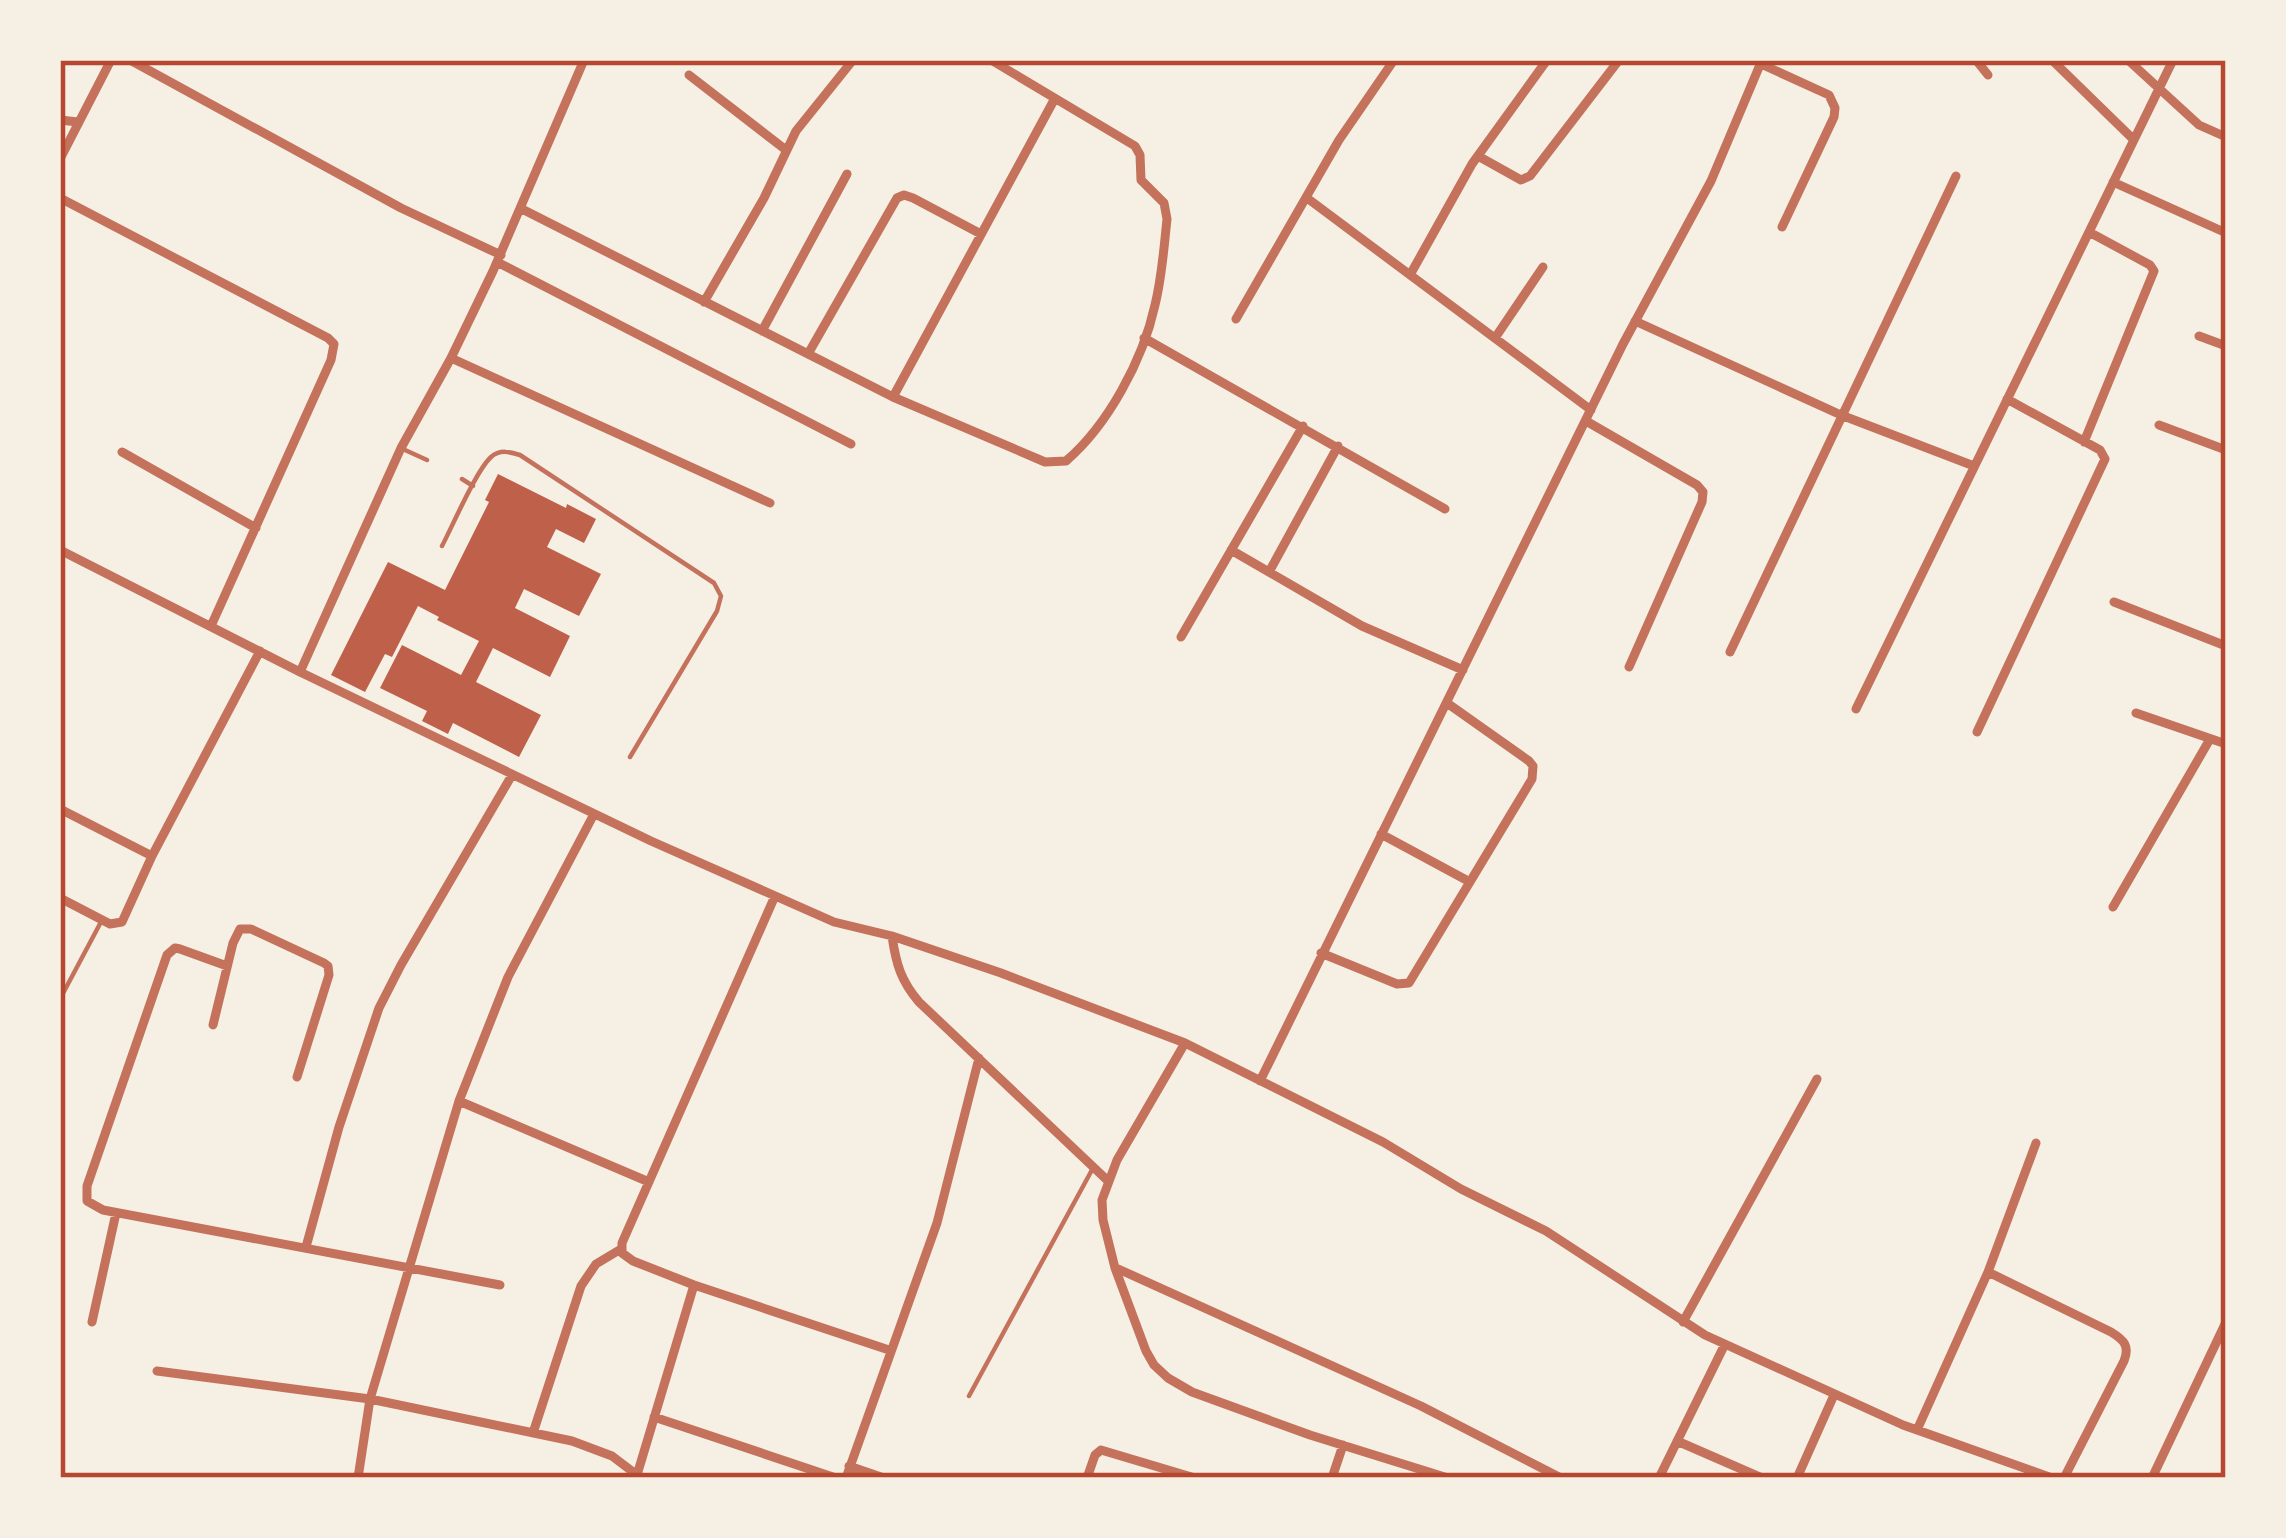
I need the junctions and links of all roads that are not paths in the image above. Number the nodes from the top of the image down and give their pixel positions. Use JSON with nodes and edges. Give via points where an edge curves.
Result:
{"nodes":[{"id":1,"x":111,"y":60,"type":"edge"},
{"id":2,"x":130,"y":60,"type":"edge"},
{"id":3,"x":584,"y":60,"type":"edge"},
{"id":4,"x":991,"y":60,"type":"edge"},
{"id":5,"x":1394,"y":60,"type":"edge"},
{"id":6,"x":1547,"y":60,"type":"edge"},
{"id":7,"x":1619,"y":60,"type":"edge"},
{"id":8,"x":1976,"y":60,"type":"edge"},
{"id":9,"x":2052,"y":60,"type":"edge"},
{"id":10,"x":2128,"y":60,"type":"edge"},
{"id":11,"x":2173,"y":60,"type":"edge"},
{"id":12,"x":850,"y":61,"type":"edge"},
{"id":13,"x":1761,"y":62,"type":"edge"},
{"id":14,"x":689,"y":75,"type":"dead end"},
{"id":15,"x":1988,"y":75,"type":"dead end"},
{"id":16,"x":2158,"y":91,"type":"junction"},
{"id":17,"x":1054,"y":100,"type":"junction"},
{"id":18,"x":60,"y":120,"type":"edge"},
{"id":19,"x":78,"y":122,"type":"junction"},
{"id":20,"x":2226,"y":137,"type":"edge"},
{"id":21,"x":2132,"y":139,"type":"junction"},
{"id":22,"x":786,"y":150,"type":"junction"},
{"id":23,"x":1478,"y":156,"type":"junction"},
{"id":24,"x":60,"y":159,"type":"edge"},
{"id":25,"x":847,"y":173,"type":"dead end"},
{"id":26,"x":1956,"y":176,"type":"dead end"},
{"id":27,"x":2113,"y":182,"type":"junction"},
{"id":28,"x":60,"y":198,"type":"edge"},
{"id":29,"x":1307,"y":198,"type":"junction"},
{"id":30,"x":520,"y":208,"type":"junction"},
{"id":31,"x":1782,"y":226,"type":"dead end"},
{"id":32,"x":2089,"y":232,"type":"junction"},
{"id":33,"x":2224,"y":232,"type":"edge"},
{"id":34,"x":981,"y":233,"type":"junction"},
{"id":35,"x":499,"y":258,"type":"junction"},
{"id":36,"x":1543,"y":267,"type":"dead end"},
{"id":37,"x":1410,"y":275,"type":"junction"},
{"id":38,"x":704,"y":302,"type":"junction"},
{"id":39,"x":1236,"y":319,"type":"dead end"},
{"id":40,"x":1634,"y":321,"type":"junction"},
{"id":41,"x":762,"y":331,"type":"junction"},
{"id":42,"x":2199,"y":336,"type":"dead end"},
{"id":43,"x":1144,"y":338,"type":"junction"},
{"id":44,"x":1495,"y":338,"type":"junction"},
{"id":45,"x":2226,"y":346,"type":"edge"},
{"id":46,"x":808,"y":355,"type":"junction"},
{"id":47,"x":451,"y":358,"type":"junction"},
{"id":48,"x":893,"y":397,"type":"junction"},
{"id":49,"x":2007,"y":399,"type":"junction"},
{"id":50,"x":1841,"y":415,"type":"junction"},
{"id":51,"x":1588,"y":416,"type":"junction"},
{"id":52,"x":2159,"y":425,"type":"dead end"},
{"id":53,"x":1303,"y":426,"type":"junction"},
{"id":54,"x":2084,"y":442,"type":"junction"},
{"id":55,"x":851,"y":444,"type":"dead end"},
{"id":56,"x":1338,"y":446,"type":"junction"},
{"id":57,"x":401,"y":448,"type":"junction"},
{"id":58,"x":2226,"y":450,"type":"edge"},
{"id":59,"x":122,"y":452,"type":"dead end"},
{"id":60,"x":427,"y":460,"type":"dead end"},
{"id":61,"x":1974,"y":466,"type":"junction"},
{"id":62,"x":462,"y":479,"type":"dead end"},
{"id":63,"x":473,"y":486,"type":"junction"},
{"id":64,"x":770,"y":503,"type":"dead end"},
{"id":65,"x":1445,"y":508,"type":"dead end"},
{"id":66,"x":256,"y":528,"type":"junction"},
{"id":67,"x":442,"y":546,"type":"dead end"},
{"id":68,"x":60,"y":550,"type":"edge"},
{"id":69,"x":1231,"y":550,"type":"junction"},
{"id":70,"x":1269,"y":572,"type":"junction"},
{"id":71,"x":2114,"y":602,"type":"dead end"},
{"id":72,"x":211,"y":626,"type":"junction"},
{"id":73,"x":1181,"y":637,"type":"dead end"},
{"id":74,"x":2226,"y":646,"type":"edge"},
{"id":75,"x":260,"y":651,"type":"junction"},
{"id":76,"x":1730,"y":652,"type":"dead end"},
{"id":77,"x":1629,"y":667,"type":"dead end"},
{"id":78,"x":1463,"y":670,"type":"junction"},
{"id":79,"x":300,"y":672,"type":"junction"},
{"id":80,"x":1447,"y":703,"type":"junction"},
{"id":81,"x":1856,"y":709,"type":"dead end"},
{"id":82,"x":2136,"y":712,"type":"dead end"},
{"id":83,"x":1977,"y":732,"type":"dead end"},
{"id":84,"x":2210,"y":739,"type":"junction"},
{"id":85,"x":2226,"y":744,"type":"edge"},
{"id":86,"x":630,"y":757,"type":"dead end"},
{"id":87,"x":512,"y":775,"type":"junction"},
{"id":88,"x":60,"y":809,"type":"edge"},
{"id":89,"x":594,"y":814,"type":"junction"},
{"id":90,"x":1381,"y":834,"type":"junction"},
{"id":91,"x":152,"y":856,"type":"junction"},
{"id":92,"x":1470,"y":882,"type":"junction"},
{"id":93,"x":775,"y":896,"type":"junction"},
{"id":94,"x":60,"y":898,"type":"edge"},
{"id":95,"x":2114,"y":907,"type":"dead end"},
{"id":96,"x":102,"y":920,"type":"junction"},
{"id":97,"x":892,"y":936,"type":"junction"},
{"id":98,"x":1321,"y":952,"type":"junction"},
{"id":99,"x":227,"y":966,"type":"junction"},
{"id":100,"x":60,"y":999,"type":"edge"},
{"id":101,"x":213,"y":1025,"type":"dead end"},
{"id":102,"x":1185,"y":1043,"type":"junction"},
{"id":103,"x":979,"y":1058,"type":"junction"},
{"id":104,"x":297,"y":1077,"type":"dead end"},
{"id":105,"x":1817,"y":1079,"type":"dead end"},
{"id":106,"x":1260,"y":1081,"type":"junction"},
{"id":107,"x":459,"y":1101,"type":"junction"},
{"id":108,"x":2036,"y":1143,"type":"dead end"},
{"id":109,"x":1093,"y":1168,"type":"junction"},
{"id":110,"x":1107,"y":1180,"type":"junction"},
{"id":111,"x":649,"y":1182,"type":"junction"},
{"id":112,"x":116,"y":1213,"type":"junction"},
{"id":113,"x":306,"y":1247,"type":"junction"},
{"id":114,"x":621,"y":1249,"type":"junction"},
{"id":115,"x":1115,"y":1268,"type":"junction"},
{"id":116,"x":409,"y":1269,"type":"junction"},
{"id":117,"x":1988,"y":1272,"type":"junction"},
{"id":118,"x":500,"y":1285,"type":"dead end"},
{"id":119,"x":694,"y":1285,"type":"junction"},
{"id":120,"x":92,"y":1322,"type":"dead end"},
{"id":121,"x":1683,"y":1322,"type":"junction"},
{"id":122,"x":2226,"y":1322,"type":"edge"},
{"id":123,"x":1725,"y":1344,"type":"junction"},
{"id":124,"x":890,"y":1350,"type":"junction"},
{"id":125,"x":157,"y":1371,"type":"dead end"},
{"id":126,"x":1834,"y":1395,"type":"junction"},
{"id":127,"x":970,"y":1396,"type":"dead end"},
{"id":128,"x":370,"y":1399,"type":"junction"},
{"id":129,"x":654,"y":1417,"type":"junction"},
{"id":130,"x":1917,"y":1430,"type":"junction"},
{"id":131,"x":533,"y":1433,"type":"junction"},
{"id":132,"x":1677,"y":1441,"type":"junction"},
{"id":133,"x":1342,"y":1445,"type":"junction"},
{"id":134,"x":847,"y":1472,"type":"edge"},
{"id":135,"x":1427,"y":1474,"type":"edge"},
{"id":136,"x":639,"y":1476,"type":"edge"},
{"id":137,"x":358,"y":1478,"type":"edge"},
{"id":138,"x":836,"y":1478,"type":"edge"},
{"id":139,"x":884,"y":1478,"type":"edge"},
{"id":140,"x":1088,"y":1478,"type":"edge"},
{"id":141,"x":1195,"y":1478,"type":"edge"},
{"id":142,"x":1332,"y":1478,"type":"edge"},
{"id":143,"x":1448,"y":1478,"type":"edge"},
{"id":144,"x":1562,"y":1478,"type":"edge"},
{"id":145,"x":1659,"y":1478,"type":"edge"},
{"id":146,"x":1762,"y":1478,"type":"edge"},
{"id":147,"x":1797,"y":1478,"type":"edge"},
{"id":148,"x":2052,"y":1478,"type":"edge"},
{"id":149,"x":2064,"y":1478,"type":"edge"},
{"id":150,"x":2152,"y":1478,"type":"edge"}],
"edges":[{"from":1,"to":19,"type":"street"},
{"from":2,"to":35,"type":"street"},
{"from":3,"to":30,"type":"street"},
{"from":4,"to":17,"type":"street"},
{"from":5,"to":29,"type":"street"},
{"from":6,"to":23,"type":"street"},
{"from":7,"to":23,"type":"street","via":[[1530,176],[1521,180]]},
{"from":8,"to":15,"type":"street"},
{"from":9,"to":21,"type":"street"},
{"from":10,"to":16,"type":"street"},
{"from":11,"to":16,"type":"street"},
{"from":12,"to":22,"type":"street"},
{"from":13,"to":31,"type":"street","via":[[1829,95],[1835,107]]},
{"from":13,"to":40,"type":"street","via":[[1711,181]]},
{"from":14,"to":22,"type":"street"},
{"from":16,"to":20,"type":"street"},
{"from":16,"to":21,"type":"street"},
{"from":17,"to":34,"type":"street"},
{"from":17,"to":43,"type":"street","via":[[1135,146],[1141,181],[1166,206]]},
{"from":18,"to":19,"type":"street"},
{"from":19,"to":24,"type":"street"},
{"from":21,"to":27,"type":"street"},
{"from":22,"to":38,"type":"street"},
{"from":23,"to":37,"type":"street"},
{"from":25,"to":41,"type":"street"},
{"from":26,"to":50,"type":"street"},
{"from":27,"to":32,"type":"street"},
{"from":27,"to":33,"type":"street"},
{"from":28,"to":66,"type":"street","via":[[334,344]]},
{"from":29,"to":37,"type":"street"},
{"from":29,"to":39,"type":"street"},
{"from":30,"to":35,"type":"street"},
{"from":30,"to":38,"type":"street"},
{"from":32,"to":49,"type":"street"},
{"from":32,"to":54,"type":"street","via":[[2154,271]]},
{"from":34,"to":46,"type":"street","via":[[913,198],[897,198]]},
{"from":34,"to":48,"type":"street"},
{"from":35,"to":47,"type":"street"},
{"from":35,"to":55,"type":"street"},
{"from":36,"to":44,"type":"street"},
{"from":37,"to":44,"type":"street"},
{"from":38,"to":41,"type":"street"},
{"from":40,"to":50,"type":"street"},
{"from":40,"to":51,"type":"street"},
{"from":41,"to":46,"type":"street"},
{"from":42,"to":45,"type":"street"},
{"from":43,"to":48,"type":"street","via":[[1112,411],[1066,461],[1045,462]]},
{"from":43,"to":53,"type":"street"},
{"from":44,"to":51,"type":"street"},
{"from":46,"to":48,"type":"street"},
{"from":47,"to":57,"type":"street"},
{"from":47,"to":64,"type":"street"},
{"from":49,"to":54,"type":"street"},
{"from":49,"to":61,"type":"street"},
{"from":50,"to":61,"type":"street"},
{"from":50,"to":76,"type":"street"},
{"from":51,"to":77,"type":"street","via":[[1702,492]]},
{"from":51,"to":78,"type":"street"},
{"from":52,"to":58,"type":"street"},
{"from":53,"to":56,"type":"street"},
{"from":53,"to":69,"type":"street"},
{"from":54,"to":83,"type":"street","via":[[2104,462]]},
{"from":56,"to":65,"type":"street"},
{"from":56,"to":70,"type":"street"},
{"from":57,"to":60,"type":"lane"},
{"from":57,"to":79,"type":"street"},
{"from":59,"to":66,"type":"street"},
{"from":61,"to":81,"type":"street"},
{"from":62,"to":63,"type":"lane"},
{"from":63,"to":67,"type":"lane"},
{"from":63,"to":86,"type":"lane","via":[[492,456],[520,455],[719,590],[717,611]]},
{"from":66,"to":72,"type":"street"},
{"from":68,"to":72,"type":"street"},
{"from":69,"to":70,"type":"street"},
{"from":69,"to":73,"type":"street"},
{"from":70,"to":78,"type":"street","via":[[1362,626]]},
{"from":71,"to":74,"type":"street"},
{"from":72,"to":75,"type":"street"},
{"from":75,"to":79,"type":"street"},
{"from":75,"to":91,"type":"street"},
{"from":78,"to":80,"type":"street"},
{"from":79,"to":87,"type":"street"},
{"from":80,"to":90,"type":"street"},
{"from":80,"to":92,"type":"street","via":[[1534,773]]},
{"from":82,"to":84,"type":"street"},
{"from":84,"to":85,"type":"street"},
{"from":84,"to":95,"type":"street"},
{"from":87,"to":89,"type":"street"},
{"from":87,"to":113,"type":"street","via":[[379,1008]]},
{"from":88,"to":91,"type":"street"},
{"from":89,"to":93,"type":"street"},
{"from":89,"to":107,"type":"street","via":[[508,977]]},
{"from":90,"to":92,"type":"street"},
{"from":90,"to":98,"type":"street"},
{"from":91,"to":96,"type":"street","via":[[122,922]]},
{"from":92,"to":98,"type":"street","via":[[1409,983]]},
{"from":93,"to":97,"type":"street"},
{"from":93,"to":111,"type":"street"},
{"from":94,"to":96,"type":"street"},
{"from":96,"to":100,"type":"lane"},
{"from":97,"to":102,"type":"street"},
{"from":97,"to":103,"type":"street","via":[[904,984]]},
{"from":98,"to":106,"type":"street"},
{"from":99,"to":101,"type":"street"},
{"from":99,"to":104,"type":"street","via":[[244,928],[328,966]]},
{"from":99,"to":112,"type":"street","via":[[181,949],[167,955],[87,1186],[92,1206]]},
{"from":102,"to":106,"type":"street"},
{"from":102,"to":110,"type":"street"},
{"from":103,"to":109,"type":"street"},
{"from":103,"to":124,"type":"street","via":[[938,1223]]},
{"from":105,"to":121,"type":"street"},
{"from":106,"to":121,"type":"street","via":[[1546,1231]]},
{"from":107,"to":111,"type":"street"},
{"from":107,"to":116,"type":"street"},
{"from":108,"to":117,"type":"street"},
{"from":109,"to":110,"type":"street"},
{"from":109,"to":127,"type":"lane"},
{"from":110,"to":115,"type":"street","via":[[1103,1220]]},
{"from":111,"to":114,"type":"street"},
{"from":112,"to":113,"type":"street"},
{"from":112,"to":120,"type":"street"},
{"from":113,"to":116,"type":"street"},
{"from":114,"to":119,"type":"street"},
{"from":114,"to":131,"type":"street","via":[[581,1286]]},
{"from":115,"to":133,"type":"street","via":[[1146,1351],[1168,1378]]},
{"from":115,"to":144,"type":"street"},
{"from":116,"to":118,"type":"street"},
{"from":116,"to":128,"type":"street"},
{"from":117,"to":130,"type":"street"},
{"from":117,"to":149,"type":"street","via":[[2128,1348]]},
{"from":119,"to":124,"type":"street"},
{"from":119,"to":129,"type":"street"},
{"from":121,"to":123,"type":"street"},
{"from":122,"to":150,"type":"street"},
{"from":123,"to":126,"type":"street"},
{"from":123,"to":132,"type":"street"},
{"from":124,"to":134,"type":"street"},
{"from":125,"to":128,"type":"street"},
{"from":126,"to":130,"type":"street"},
{"from":126,"to":147,"type":"street"},
{"from":128,"to":131,"type":"street"},
{"from":128,"to":137,"type":"street"},
{"from":129,"to":136,"type":"street"},
{"from":129,"to":138,"type":"street"},
{"from":130,"to":148,"type":"street"},
{"from":131,"to":136,"type":"street","via":[[596,1449]]},
{"from":132,"to":145,"type":"street"},
{"from":132,"to":146,"type":"street"},
{"from":133,"to":135,"type":"street"},
{"from":133,"to":142,"type":"street"},
{"from":134,"to":139,"type":"street"},
{"from":135,"to":143,"type":"street"},
{"from":140,"to":141,"type":"street","via":[[1101,1450]]}]}
